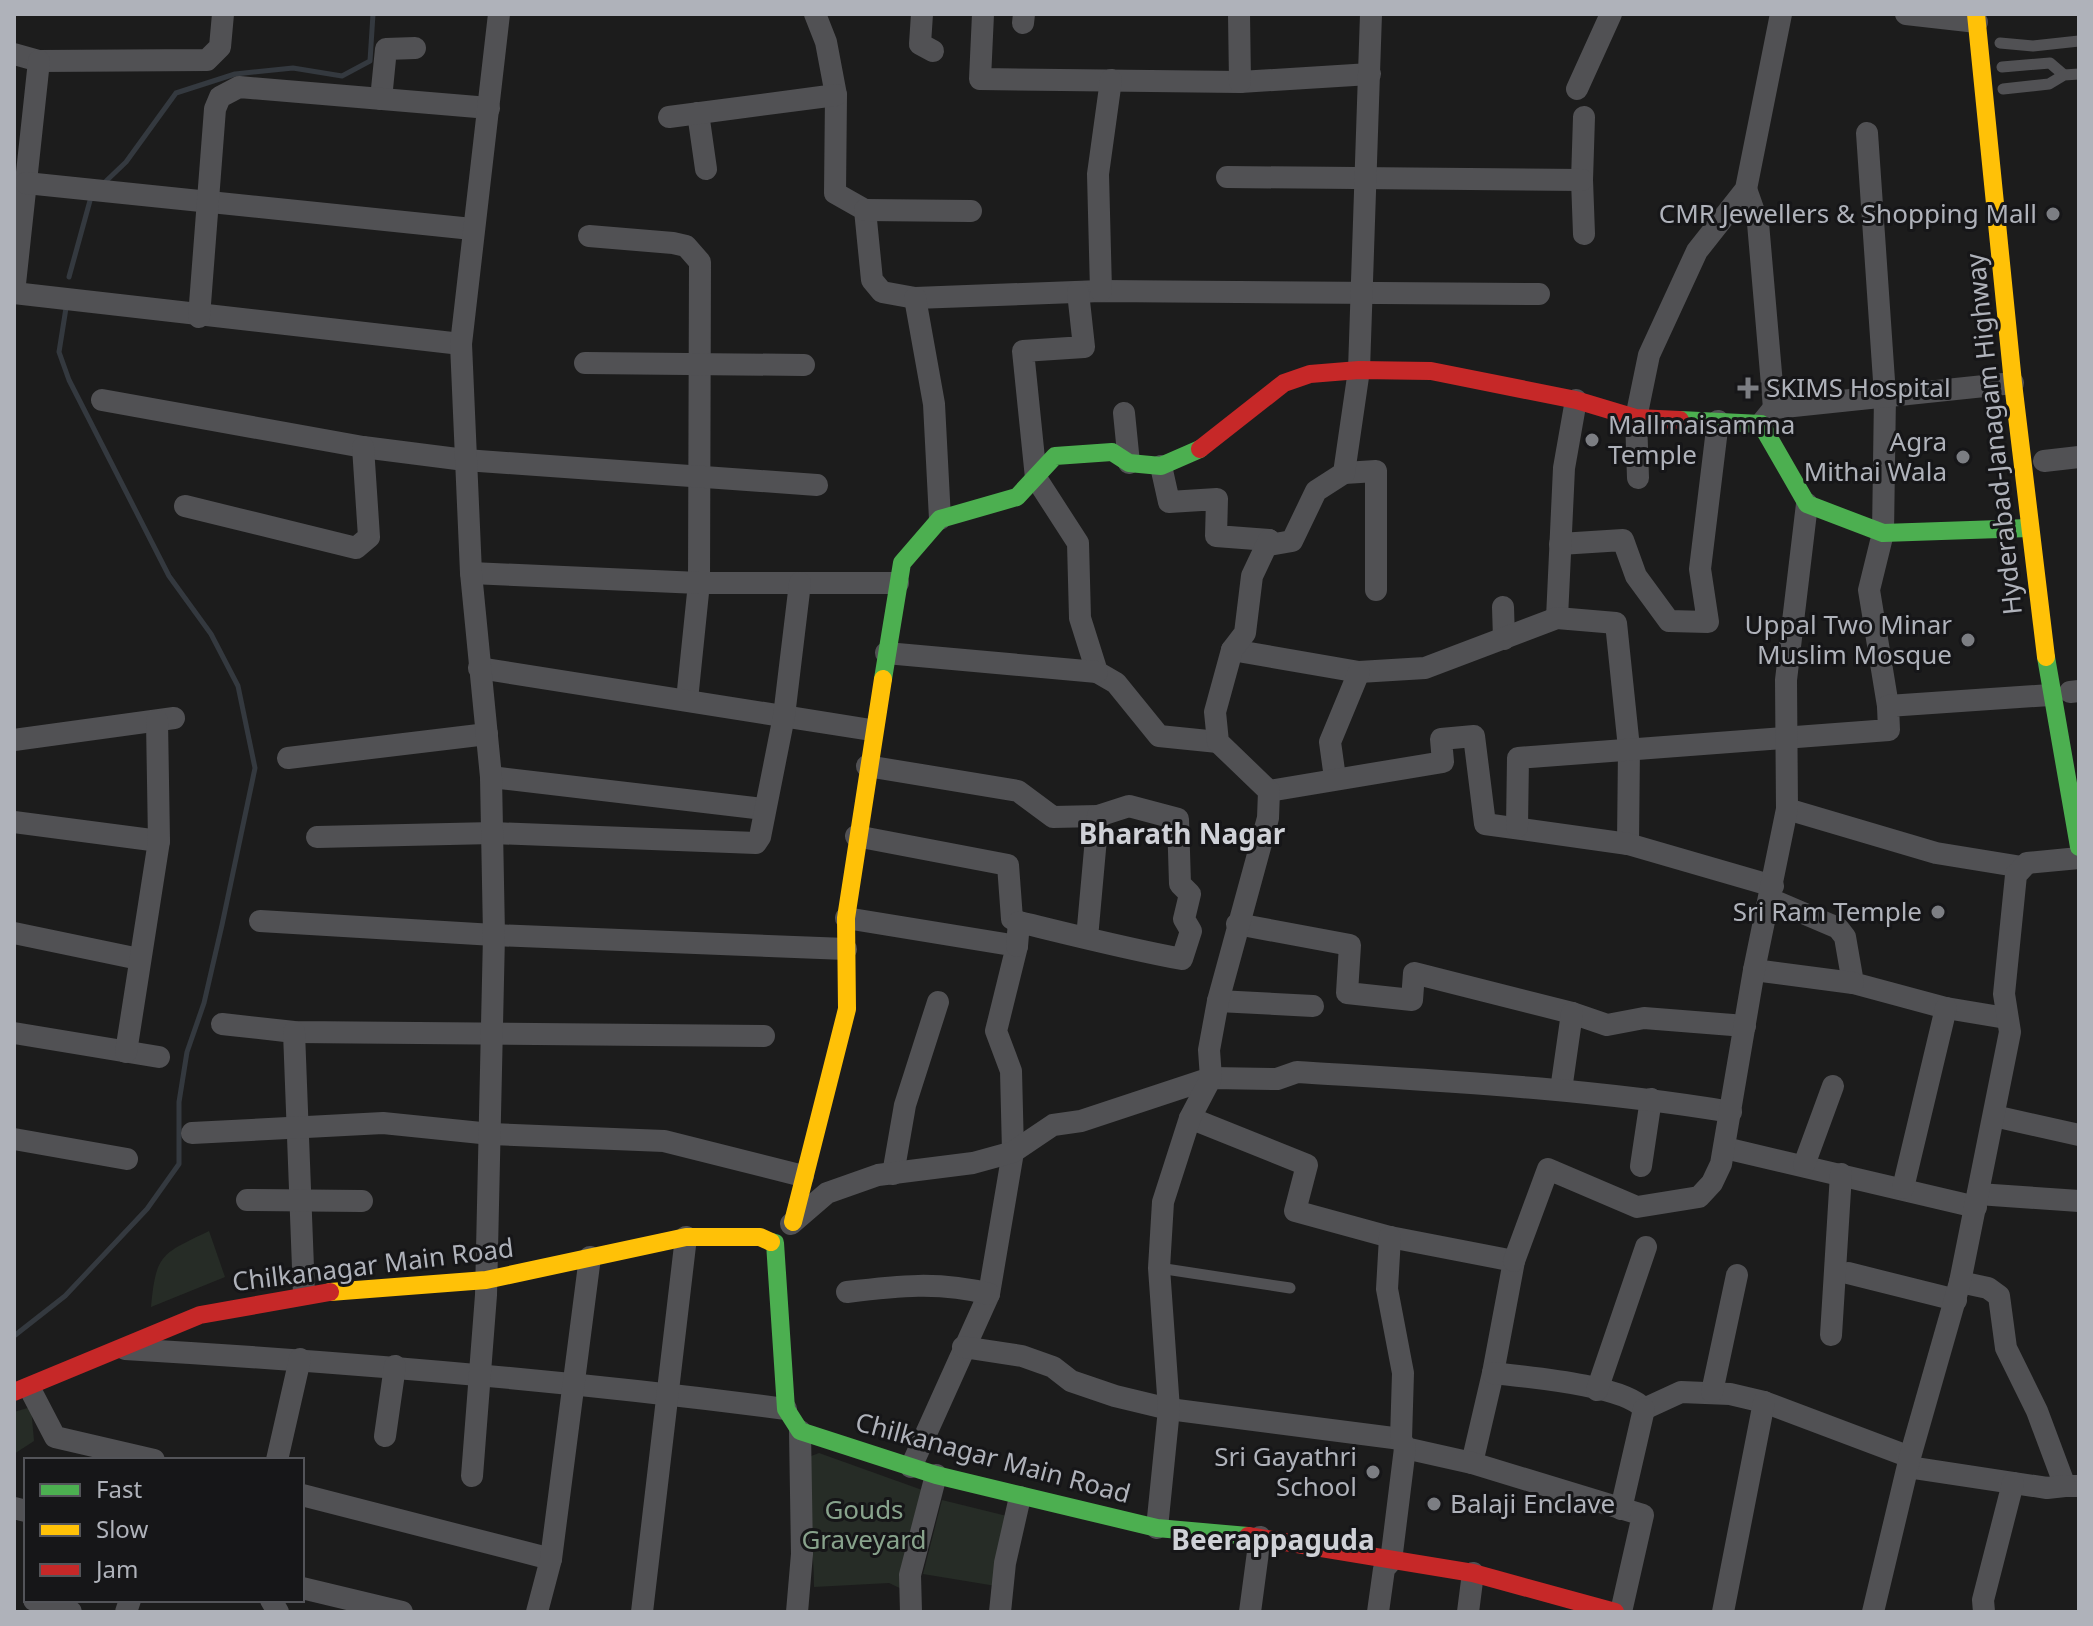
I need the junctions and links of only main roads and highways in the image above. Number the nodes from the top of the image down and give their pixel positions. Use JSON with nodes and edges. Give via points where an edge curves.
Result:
{"nodes":[{"id":1,"x":1983,"y":17,"type":"edge"},
{"id":2,"x":2004,"y":97,"type":"road end"},
{"id":3,"x":2023,"y":272,"type":"dead end"},
{"id":4,"x":2002,"y":273,"type":"junction"},
{"id":5,"x":2029,"y":528,"type":"junction"},
{"id":6,"x":2066,"y":662,"type":"dead end"},
{"id":7,"x":2066,"y":692,"type":"edge"},
{"id":8,"x":2079,"y":744,"type":"edge"},
{"id":9,"x":2079,"y":847,"type":"edge"},
{"id":10,"x":793,"y":1222,"type":"road end"},
{"id":11,"x":22,"y":1390,"type":"edge"},
{"id":12,"x":1566,"y":1604,"type":"edge"},
{"id":13,"x":1615,"y":1612,"type":"edge"}],
"edges":[{"from":1,"to":2,"type":"main road","via":[[2000,43]]},
{"from":1,"to":4,"type":"main road","name":"Hyderabad-Janagam Highway"},
{"from":3,"to":4,"type":"main road"},
{"from":4,"to":5,"type":"main road","name":"Hyderabad-Janagam Highway"},
{"from":5,"to":7,"type":"main road","name":"Hyderabad-Janagam Highway"},
{"from":5,"to":10,"type":"main road","via":[[1883,533],[1807,504],[1768,416],[1718,421],[1636,418],[1576,400],[1431,371],[1359,370],[1310,374],[1284,383],[1199,450],[1161,466],[1129,463],[1112,452],[1055,456],[1017,497],[940,519],[902,563],[856,836],[846,918],[847,1009]]},
{"from":6,"to":7,"type":"main road","name":"Hyderabad-Janagam Highway"},
{"from":7,"to":8,"type":"main road","name":"Hyderabad-Janagam Highway"},
{"from":7,"to":9,"type":"main road","name":"Hyderabad-Janagam Highway"},
{"from":11,"to":12,"type":"main road","name":"Chilkanagar Main Road","via":[[200,1315],[304,1294],[486,1280],[686,1237],[760,1237],[775,1243],[786,1409],[800,1431],[936,1475],[1157,1528],[1260,1537],[1473,1573]]},
{"from":12,"to":13,"type":"main road","name":"Chilkanagar Main Road"}]}
